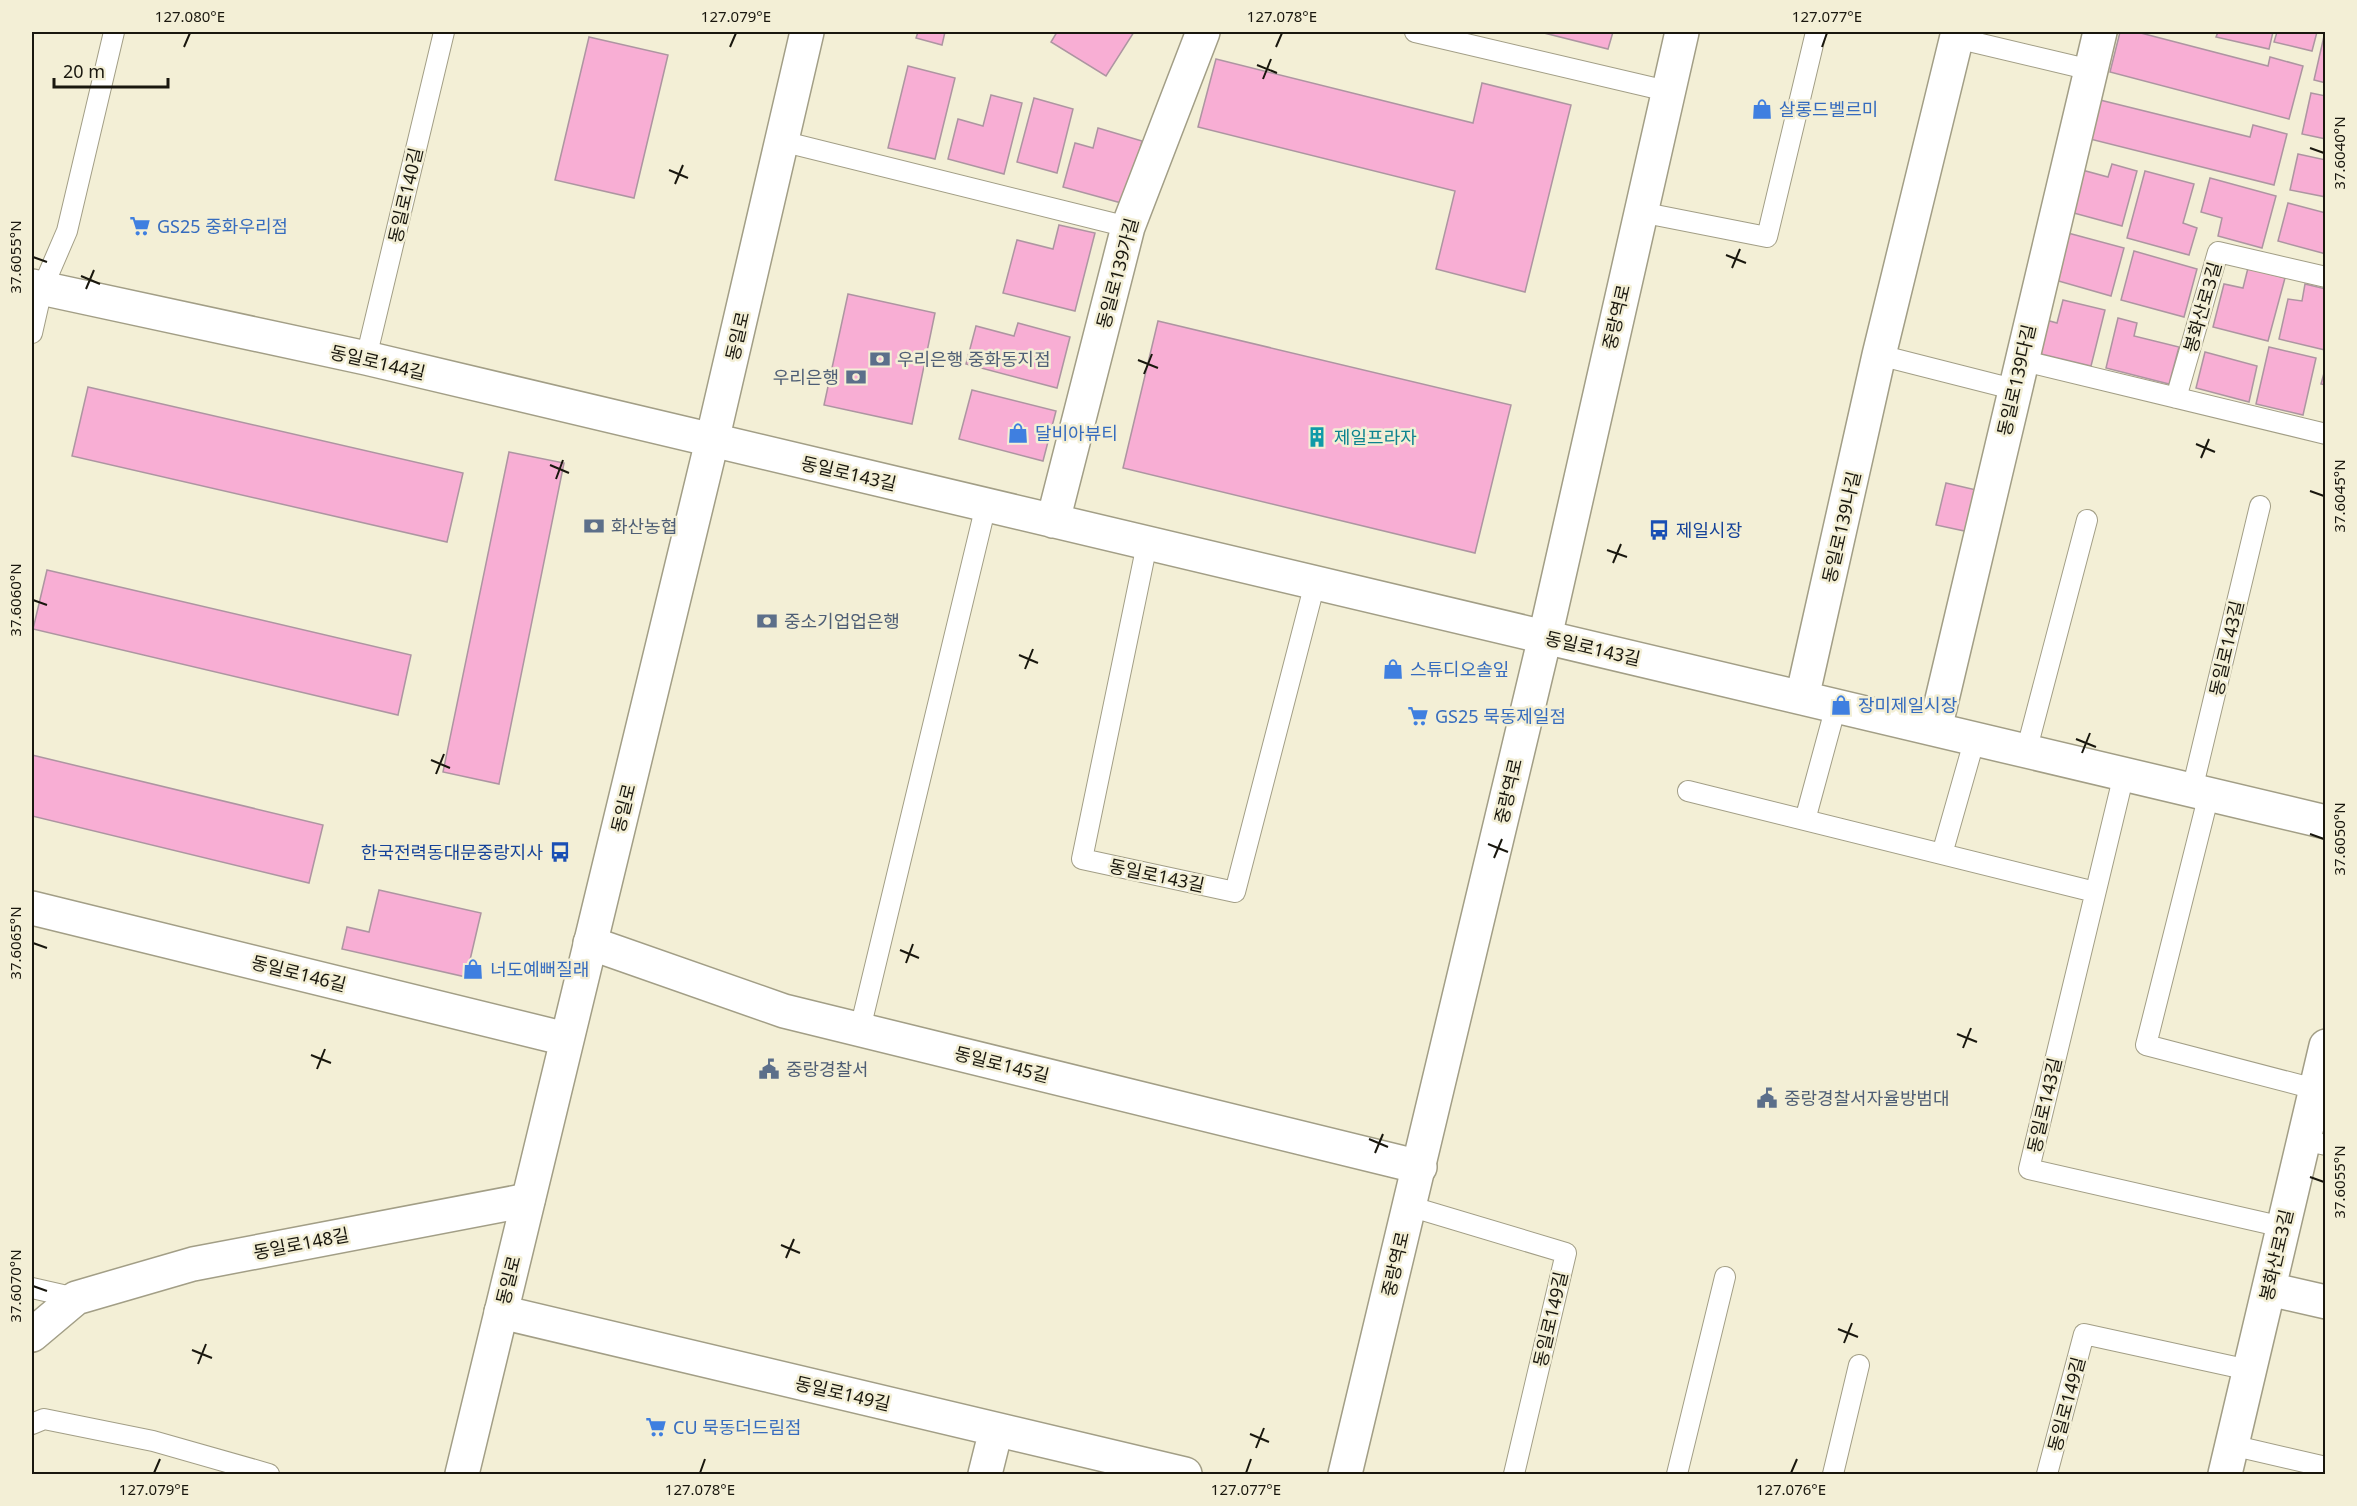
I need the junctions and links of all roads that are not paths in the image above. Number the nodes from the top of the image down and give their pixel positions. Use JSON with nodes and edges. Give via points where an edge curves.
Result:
{"nodes":[{"id":1,"x":114,"y":32,"type":"edge"},
{"id":2,"x":444,"y":32,"type":"edge"},
{"id":3,"x":807,"y":32,"type":"edge"},
{"id":4,"x":1203,"y":32,"type":"edge"},
{"id":5,"x":1415,"y":32,"type":"edge"},
{"id":6,"x":1682,"y":32,"type":"edge"},
{"id":7,"x":1815,"y":32,"type":"edge"},
{"id":8,"x":2100,"y":32,"type":"edge"},
{"id":9,"x":1957,"y":35,"type":"edge"},
{"id":10,"x":2091,"y":70,"type":"junction"},
{"id":11,"x":1667,"y":91,"type":"junction"},
{"id":12,"x":781,"y":141,"type":"junction"},
{"id":13,"x":1640,"y":212,"type":"junction"},
{"id":14,"x":1128,"y":227,"type":"junction"},
{"id":15,"x":2325,"y":277,"type":"edge"},
{"id":16,"x":37,"y":288,"type":"edge"},
{"id":17,"x":32,"y":333,"type":"edge"},
{"id":18,"x":1880,"y":355,"type":"junction"},
{"id":19,"x":366,"y":358,"type":"junction"},
{"id":20,"x":2017,"y":374,"type":"junction"},
{"id":21,"x":2176,"y":398,"type":"junction"},
{"id":22,"x":2325,"y":434,"type":"edge"},
{"id":23,"x":712,"y":441,"type":"junction"},
{"id":24,"x":986,"y":505,"type":"junction"},
{"id":25,"x":2260,"y":506,"type":"dead end"},
{"id":26,"x":2087,"y":520,"type":"dead end"},
{"id":27,"x":1053,"y":521,"type":"junction"},
{"id":28,"x":1147,"y":543,"type":"junction"},
{"id":29,"x":1315,"y":583,"type":"junction"},
{"id":30,"x":1545,"y":637,"type":"junction"},
{"id":31,"x":1802,"y":698,"type":"junction"},
{"id":32,"x":1836,"y":706,"type":"junction"},
{"id":33,"x":1935,"y":729,"type":"junction"},
{"id":34,"x":1975,"y":738,"type":"junction"},
{"id":35,"x":2026,"y":752,"type":"junction"},
{"id":36,"x":2124,"y":774,"type":"junction"},
{"id":37,"x":1688,"y":791,"type":"dead end"},
{"id":38,"x":2200,"y":792,"type":"junction"},
{"id":39,"x":1805,"y":820,"type":"junction"},
{"id":40,"x":2325,"y":822,"type":"edge"},
{"id":41,"x":1942,"y":854,"type":"junction"},
{"id":42,"x":2095,"y":892,"type":"junction"},
{"id":43,"x":32,"y":908,"type":"edge"},
{"id":44,"x":590,"y":943,"type":"junction"},
{"id":45,"x":860,"y":1029,"type":"junction"},
{"id":46,"x":566,"y":1039,"type":"junction"},
{"id":47,"x":2325,"y":1046,"type":"edge"},
{"id":48,"x":2315,"y":1089,"type":"junction"},
{"id":49,"x":2314,"y":1143,"type":"edge"},
{"id":50,"x":1419,"y":1167,"type":"junction"},
{"id":51,"x":528,"y":1200,"type":"junction"},
{"id":52,"x":1409,"y":1206,"type":"junction"},
{"id":53,"x":2283,"y":1227,"type":"junction"},
{"id":54,"x":1725,"y":1277,"type":"dead end"},
{"id":55,"x":32,"y":1288,"type":"edge"},
{"id":56,"x":2268,"y":1289,"type":"junction"},
{"id":57,"x":76,"y":1298,"type":"junction"},
{"id":58,"x":2325,"y":1302,"type":"edge"},
{"id":59,"x":501,"y":1312,"type":"junction"},
{"id":60,"x":32,"y":1335,"type":"edge"},
{"id":61,"x":1858,"y":1365,"type":"dead end"},
{"id":62,"x":2249,"y":1370,"type":"junction"},
{"id":63,"x":32,"y":1424,"type":"edge"},
{"id":64,"x":996,"y":1430,"type":"junction"},
{"id":65,"x":2228,"y":1460,"type":"edge"},
{"id":66,"x":2325,"y":1467,"type":"edge"},
{"id":67,"x":269,"y":1474,"type":"edge"},
{"id":68,"x":462,"y":1474,"type":"edge"},
{"id":69,"x":985,"y":1474,"type":"edge"},
{"id":70,"x":1185,"y":1474,"type":"edge"},
{"id":71,"x":1345,"y":1474,"type":"edge"},
{"id":72,"x":1514,"y":1474,"type":"edge"},
{"id":73,"x":1677,"y":1474,"type":"edge"},
{"id":74,"x":1833,"y":1474,"type":"edge"},
{"id":75,"x":2047,"y":1474,"type":"edge"}],
"edges":[{"from":1,"to":16,"type":"lane","via":[[67,231]]},
{"from":2,"to":19,"type":"lane","name":"동일로140길"},
{"from":3,"to":12,"type":"street","name":"동일로"},
{"from":4,"to":14,"type":"street","name":"동일로139가길"},
{"from":5,"to":11,"type":"lane"},
{"from":6,"to":11,"type":"street","name":"중랑역로"},
{"from":7,"to":13,"type":"lane","via":[[1767,237]]},
{"from":8,"to":10,"type":"street","name":"동일로139다길"},
{"from":9,"to":10,"type":"lane","name":"동일로139나길"},
{"from":9,"to":18,"type":"street","name":"동일로139나길"},
{"from":10,"to":20,"type":"street","name":"동일로139다길"},
{"from":11,"to":13,"type":"street","name":"중랑역로"},
{"from":12,"to":14,"type":"lane"},
{"from":12,"to":23,"type":"street","name":"동일로"},
{"from":13,"to":30,"type":"street","name":"중랑역로"},
{"from":14,"to":27,"type":"street","name":"동일로139가길"},
{"from":15,"to":21,"type":"lane","name":"봉화산로3길","via":[[2218,252]]},
{"from":16,"to":17,"type":"lane"},
{"from":16,"to":19,"type":"street","name":"동일로144길"},
{"from":18,"to":20,"type":"lane"},
{"from":18,"to":31,"type":"street","name":"동일로139나길"},
{"from":19,"to":23,"type":"street","name":"동일로144길"},
{"from":20,"to":21,"type":"lane"},
{"from":20,"to":33,"type":"street","name":"동일로139다길"},
{"from":21,"to":22,"type":"lane"},
{"from":23,"to":24,"type":"street","name":"동일로143길"},
{"from":23,"to":44,"type":"street","name":"동일로"},
{"from":24,"to":27,"type":"street","name":"동일로143길"},
{"from":24,"to":45,"type":"lane"},
{"from":25,"to":38,"type":"lane","name":"동일로143길"},
{"from":26,"to":35,"type":"lane"},
{"from":27,"to":28,"type":"street","name":"동일로143길"},
{"from":28,"to":29,"type":"street","name":"동일로143길"},
{"from":28,"to":29,"type":"lane","name":"동일로143길","via":[[1082,859],[1234,892]]},
{"from":29,"to":30,"type":"street","name":"동일로143길"},
{"from":30,"to":31,"type":"street","name":"동일로143길"},
{"from":30,"to":50,"type":"street","name":"중랑역로"},
{"from":31,"to":32,"type":"street","name":"동일로143길"},
{"from":32,"to":33,"type":"street","name":"동일로143길"},
{"from":32,"to":39,"type":"lane"},
{"from":33,"to":34,"type":"street","name":"동일로143길"},
{"from":34,"to":35,"type":"street","name":"동일로143길"},
{"from":34,"to":41,"type":"lane"},
{"from":35,"to":36,"type":"street","name":"동일로143길"},
{"from":36,"to":38,"type":"street","name":"동일로143길"},
{"from":36,"to":42,"type":"lane","name":"동일로143길"},
{"from":37,"to":39,"type":"lane"},
{"from":38,"to":40,"type":"street","name":"동일로143길"},
{"from":38,"to":48,"type":"lane","name":"동일로143길","via":[[2146,1045]]},
{"from":39,"to":41,"type":"lane"},
{"from":41,"to":42,"type":"lane"},
{"from":42,"to":53,"type":"lane","name":"동일로143길","via":[[2029,1169]]},
{"from":43,"to":46,"type":"street","name":"동일로146길"},
{"from":44,"to":45,"type":"street","name":"동일로145길","via":[[784,1011]]},
{"from":44,"to":46,"type":"street","name":"동일로"},
{"from":45,"to":50,"type":"street","name":"동일로145길"},
{"from":46,"to":51,"type":"street","name":"동일로"},
{"from":47,"to":48,"type":"street","name":"봉화산로3길"},
{"from":48,"to":49,"type":"street","name":"봉화산로3길"},
{"from":49,"to":53,"type":"street","name":"봉화산로3길"},
{"from":50,"to":52,"type":"street","name":"중랑역로"},
{"from":51,"to":57,"type":"street","name":"동일로148길","via":[[193,1264]]},
{"from":51,"to":59,"type":"street","name":"동일로"},
{"from":52,"to":71,"type":"street","name":"중랑역로"},
{"from":52,"to":72,"type":"lane","name":"동일로149길","via":[[1566,1253]]},
{"from":53,"to":56,"type":"street","name":"봉화산로3길"},
{"from":54,"to":73,"type":"lane"},
{"from":55,"to":57,"type":"lane","name":"동일로148길"},
{"from":56,"to":58,"type":"street"},
{"from":56,"to":62,"type":"street","name":"봉화산로3길"},
{"from":57,"to":60,"type":"street","name":"동일로148길"},
{"from":59,"to":64,"type":"street","name":"동일로149길"},
{"from":59,"to":68,"type":"street","name":"동일로"},
{"from":61,"to":74,"type":"lane"},
{"from":62,"to":65,"type":"street","name":"봉화산로3길"},
{"from":62,"to":75,"type":"lane","name":"동일로149길","via":[[2084,1334]]},
{"from":63,"to":67,"type":"lane","via":[[44,1419],[153,1441]]},
{"from":64,"to":69,"type":"street"},
{"from":64,"to":70,"type":"street","name":"동일로149길"},
{"from":65,"to":66,"type":"lane","name":"봉화산로3길"}]}
